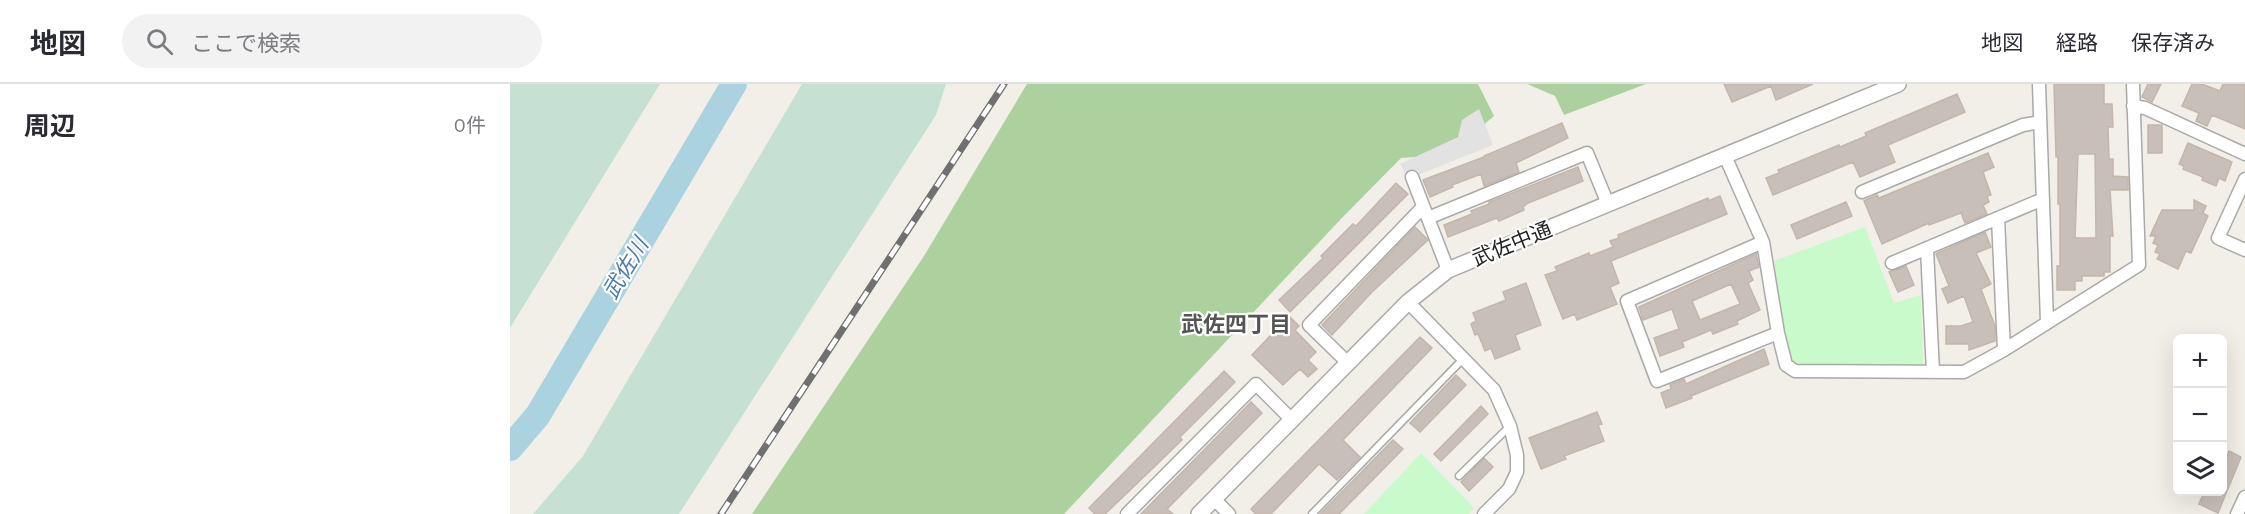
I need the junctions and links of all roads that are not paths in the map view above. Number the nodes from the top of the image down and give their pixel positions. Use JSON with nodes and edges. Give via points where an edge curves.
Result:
{"nodes":[{"id":1,"x":1898,"y":84,"type":"edge"},
{"id":2,"x":2039,"y":84,"type":"edge"},
{"id":3,"x":2133,"y":84,"type":"edge"},
{"id":4,"x":2133,"y":106,"type":"junction"},
{"id":5,"x":2040,"y":122,"type":"junction"},
{"id":6,"x":2245,"y":154,"type":"edge"},
{"id":7,"x":1725,"y":156,"type":"junction"},
{"id":8,"x":1412,"y":177,"type":"dead end"},
{"id":9,"x":2245,"y":179,"type":"edge"},
{"id":10,"x":1862,"y":192,"type":"dead end"},
{"id":11,"x":2043,"y":199,"type":"junction"},
{"id":12,"x":1608,"y":204,"type":"junction"},
{"id":13,"x":1426,"y":212,"type":"junction"},
{"id":14,"x":1998,"y":218,"type":"junction"},
{"id":15,"x":1763,"y":242,"type":"junction"},
{"id":16,"x":1927,"y":249,"type":"junction"},
{"id":17,"x":2245,"y":250,"type":"edge"},
{"id":18,"x":1892,"y":263,"type":"dead end"},
{"id":19,"x":1448,"y":270,"type":"junction"},
{"id":20,"x":1408,"y":302,"type":"junction"},
{"id":21,"x":2047,"y":322,"type":"junction"},
{"id":22,"x":1778,"y":333,"type":"junction"},
{"id":23,"x":2004,"y":350,"type":"junction"},
{"id":24,"x":1464,"y":359,"type":"junction"},
{"id":25,"x":1348,"y":363,"type":"junction"},
{"id":26,"x":1933,"y":372,"type":"junction"},
{"id":27,"x":1292,"y":420,"type":"junction"},
{"id":28,"x":1510,"y":426,"type":"junction"},
{"id":29,"x":1459,"y":476,"type":"dead end"},
{"id":30,"x":2245,"y":497,"type":"edge"},
{"id":31,"x":1214,"y":499,"type":"junction"},
{"id":32,"x":1127,"y":514,"type":"edge"},
{"id":33,"x":1199,"y":514,"type":"edge"},
{"id":34,"x":1230,"y":514,"type":"edge"},
{"id":35,"x":1312,"y":514,"type":"edge"},
{"id":36,"x":1484,"y":514,"type":"edge"},
{"id":37,"x":2237,"y":514,"type":"edge"}],
"edges":[{"from":1,"to":7,"type":"street","name":"武佐中通"},
{"from":2,"to":5,"type":"street"},
{"from":3,"to":4,"type":"street"},
{"from":4,"to":6,"type":"street"},
{"from":4,"to":21,"type":"street","via":[[2139,265]]},
{"from":5,"to":10,"type":"street","via":[[2023,125]]},
{"from":5,"to":11,"type":"street"},
{"from":7,"to":12,"type":"street","name":"武佐中通"},
{"from":7,"to":15,"type":"street"},
{"from":8,"to":13,"type":"street"},
{"from":9,"to":17,"type":"street","via":[[2218,238]]},
{"from":11,"to":14,"type":"street"},
{"from":11,"to":21,"type":"street"},
{"from":12,"to":13,"type":"street","via":[[1587,153]]},
{"from":12,"to":19,"type":"street","name":"武佐中通"},
{"from":13,"to":19,"type":"street"},
{"from":13,"to":25,"type":"street","via":[[1310,325]]},
{"from":14,"to":16,"type":"street"},
{"from":14,"to":23,"type":"street"},
{"from":15,"to":22,"type":"street"},
{"from":15,"to":22,"type":"street","via":[[1627,301],[1657,381]]},
{"from":16,"to":18,"type":"street"},
{"from":16,"to":26,"type":"street"},
{"from":19,"to":20,"type":"street","name":"武佐中通"},
{"from":20,"to":24,"type":"street"},
{"from":20,"to":25,"type":"street","name":"武佐中通"},
{"from":21,"to":23,"type":"street"},
{"from":22,"to":26,"type":"street","via":[[1786,365],[1795,371]]},
{"from":23,"to":26,"type":"street","via":[[1964,372]]},
{"from":24,"to":28,"type":"street","via":[[1494,390]]},
{"from":24,"to":35,"type":"lane"},
{"from":25,"to":27,"type":"street","name":"武佐中通"},
{"from":27,"to":31,"type":"street","name":"武佐中通"},
{"from":27,"to":32,"type":"street","via":[[1256,384]]},
{"from":28,"to":29,"type":"lane"},
{"from":28,"to":36,"type":"street","via":[[1517,472],[1509,489]]},
{"from":30,"to":37,"type":"street"},
{"from":31,"to":33,"type":"street","name":"武佐中通"},
{"from":31,"to":34,"type":"street"}]}
